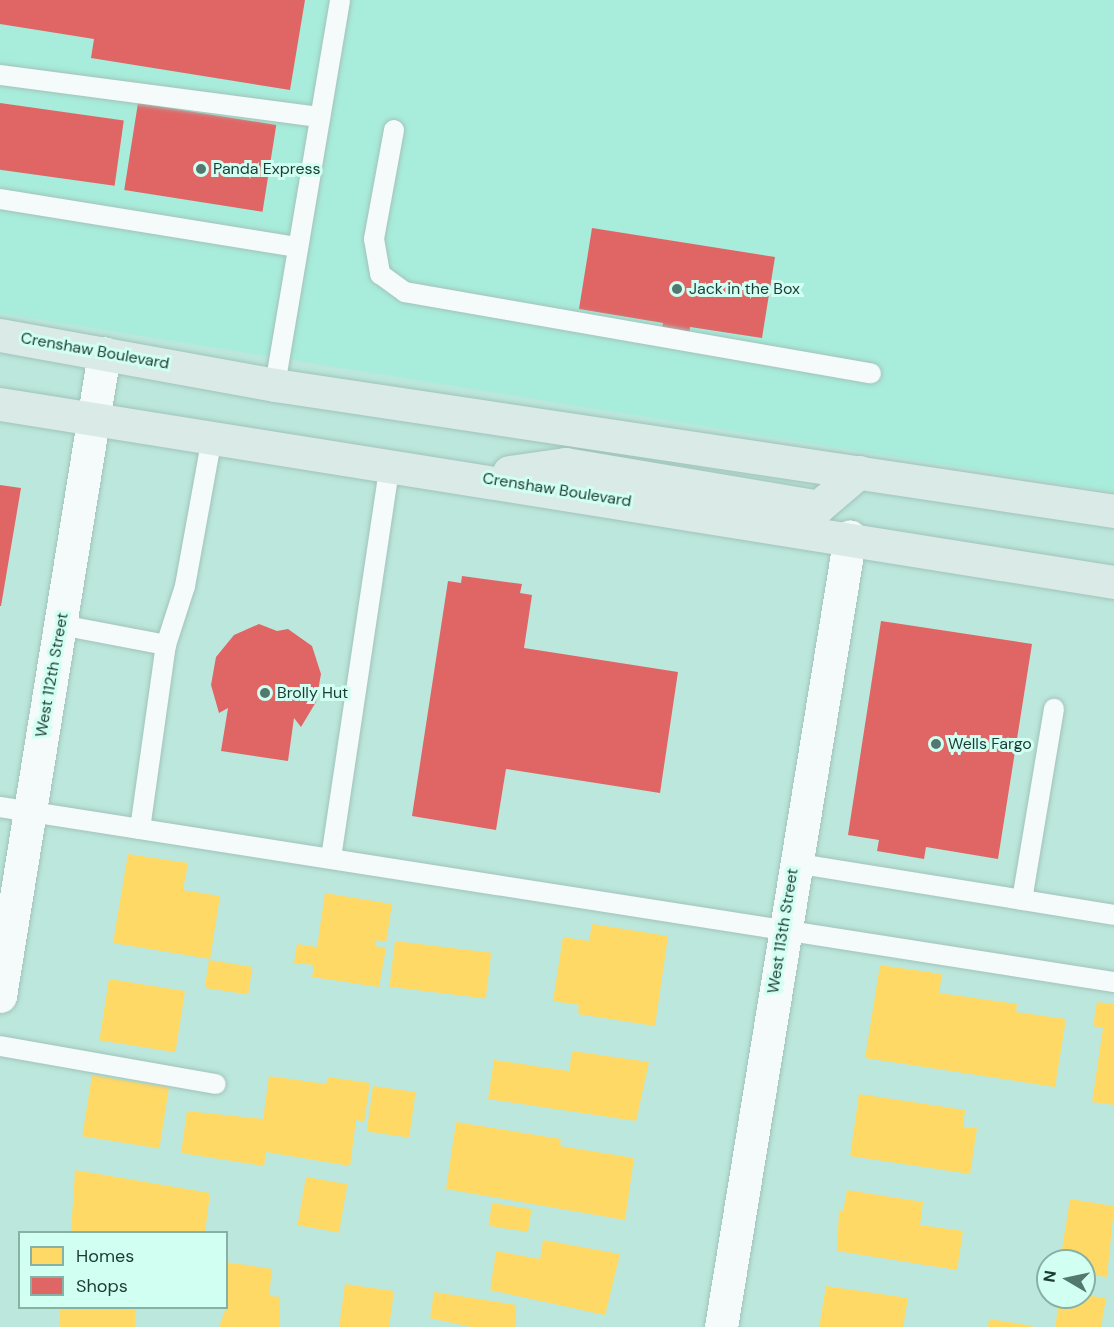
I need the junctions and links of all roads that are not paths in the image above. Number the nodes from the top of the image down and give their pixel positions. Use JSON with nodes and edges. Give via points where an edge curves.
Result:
{"nodes":[{"id":1,"x":340,"y":0,"type":"edge"},
{"id":2,"x":0,"y":75,"type":"edge"},
{"id":3,"x":320,"y":117,"type":"junction"},
{"id":4,"x":394,"y":130,"type":"dead end"},
{"id":5,"x":0,"y":199,"type":"edge"},
{"id":6,"x":298,"y":247,"type":"junction"},
{"id":7,"x":0,"y":335,"type":"edge"},
{"id":8,"x":104,"y":353,"type":"junction"},
{"id":9,"x":871,"y":373,"type":"dead end"},
{"id":10,"x":275,"y":385,"type":"junction"},
{"id":11,"x":0,"y":404,"type":"edge"},
{"id":12,"x":94,"y":421,"type":"junction"},
{"id":13,"x":212,"y":438,"type":"junction"},
{"id":14,"x":390,"y":465,"type":"junction"},
{"id":15,"x":859,"y":472,"type":"junction"},
{"id":16,"x":473,"y":477,"type":"junction"},
{"id":17,"x":1114,"y":511,"type":"edge"},
{"id":18,"x":850,"y":536,"type":"junction"},
{"id":19,"x":1114,"y":582,"type":"edge"},
{"id":20,"x":61,"y":625,"type":"junction"},
{"id":21,"x":166,"y":645,"type":"junction"},
{"id":22,"x":1054,"y":709,"type":"dead end"},
{"id":23,"x":14,"y":810,"type":"edge"},
{"id":24,"x":140,"y":829,"type":"junction"},
{"id":25,"x":331,"y":858,"type":"junction"},
{"id":26,"x":794,"y":863,"type":"junction"},
{"id":27,"x":1022,"y":900,"type":"junction"},
{"id":28,"x":1114,"y":915,"type":"edge"},
{"id":29,"x":783,"y":929,"type":"junction"},
{"id":30,"x":1114,"y":982,"type":"edge"},
{"id":31,"x":0,"y":996,"type":"edge"},
{"id":32,"x":0,"y":1046,"type":"edge"},
{"id":33,"x":216,"y":1084,"type":"dead end"},
{"id":34,"x":721,"y":1327,"type":"edge"}],
"edges":[{"from":1,"to":3,"type":"lane"},
{"from":2,"to":3,"type":"lane"},
{"from":3,"to":6,"type":"lane"},
{"from":4,"to":9,"type":"lane","via":[[374,239],[380,274],[405,292]]},
{"from":5,"to":6,"type":"lane"},
{"from":6,"to":10,"type":"lane"},
{"from":7,"to":8,"type":"main road","name":"Crenshaw Boulevard"},
{"from":8,"to":10,"type":"main road","name":"Crenshaw Boulevard"},
{"from":8,"to":12,"type":"street","name":"West 112th Street"},
{"from":10,"to":15,"type":"main road","name":"Crenshaw Boulevard"},
{"from":11,"to":12,"type":"main road","name":"Crenshaw Boulevard"},
{"from":12,"to":13,"type":"main road","name":"Crenshaw Boulevard"},
{"from":12,"to":20,"type":"street","name":"West 112th Street"},
{"from":13,"to":14,"type":"main road","name":"Crenshaw Boulevard"},
{"from":13,"to":21,"type":"lane","via":[[185,586]]},
{"from":14,"to":16,"type":"main road","name":"Crenshaw Boulevard"},
{"from":14,"to":25,"type":"lane"},
{"from":15,"to":16,"type":"main road","via":[[818,507],[565,464]]},
{"from":15,"to":17,"type":"main road","name":"Crenshaw Boulevard"},
{"from":16,"to":18,"type":"main road","name":"Crenshaw Boulevard"},
{"from":18,"to":19,"type":"main road","name":"Crenshaw Boulevard"},
{"from":18,"to":26,"type":"street","name":"West 113th Street"},
{"from":20,"to":21,"type":"lane"},
{"from":20,"to":23,"type":"street","name":"West 112th Street"},
{"from":21,"to":24,"type":"lane"},
{"from":22,"to":27,"type":"lane"},
{"from":23,"to":24,"type":"lane"},
{"from":23,"to":31,"type":"street","name":"West 112th Street"},
{"from":24,"to":25,"type":"lane"},
{"from":25,"to":29,"type":"lane"},
{"from":26,"to":27,"type":"lane"},
{"from":26,"to":29,"type":"street","name":"West 113th Street"},
{"from":27,"to":28,"type":"lane"},
{"from":29,"to":30,"type":"lane"},
{"from":29,"to":34,"type":"street","name":"West 113th Street"},
{"from":32,"to":33,"type":"lane"}]}
